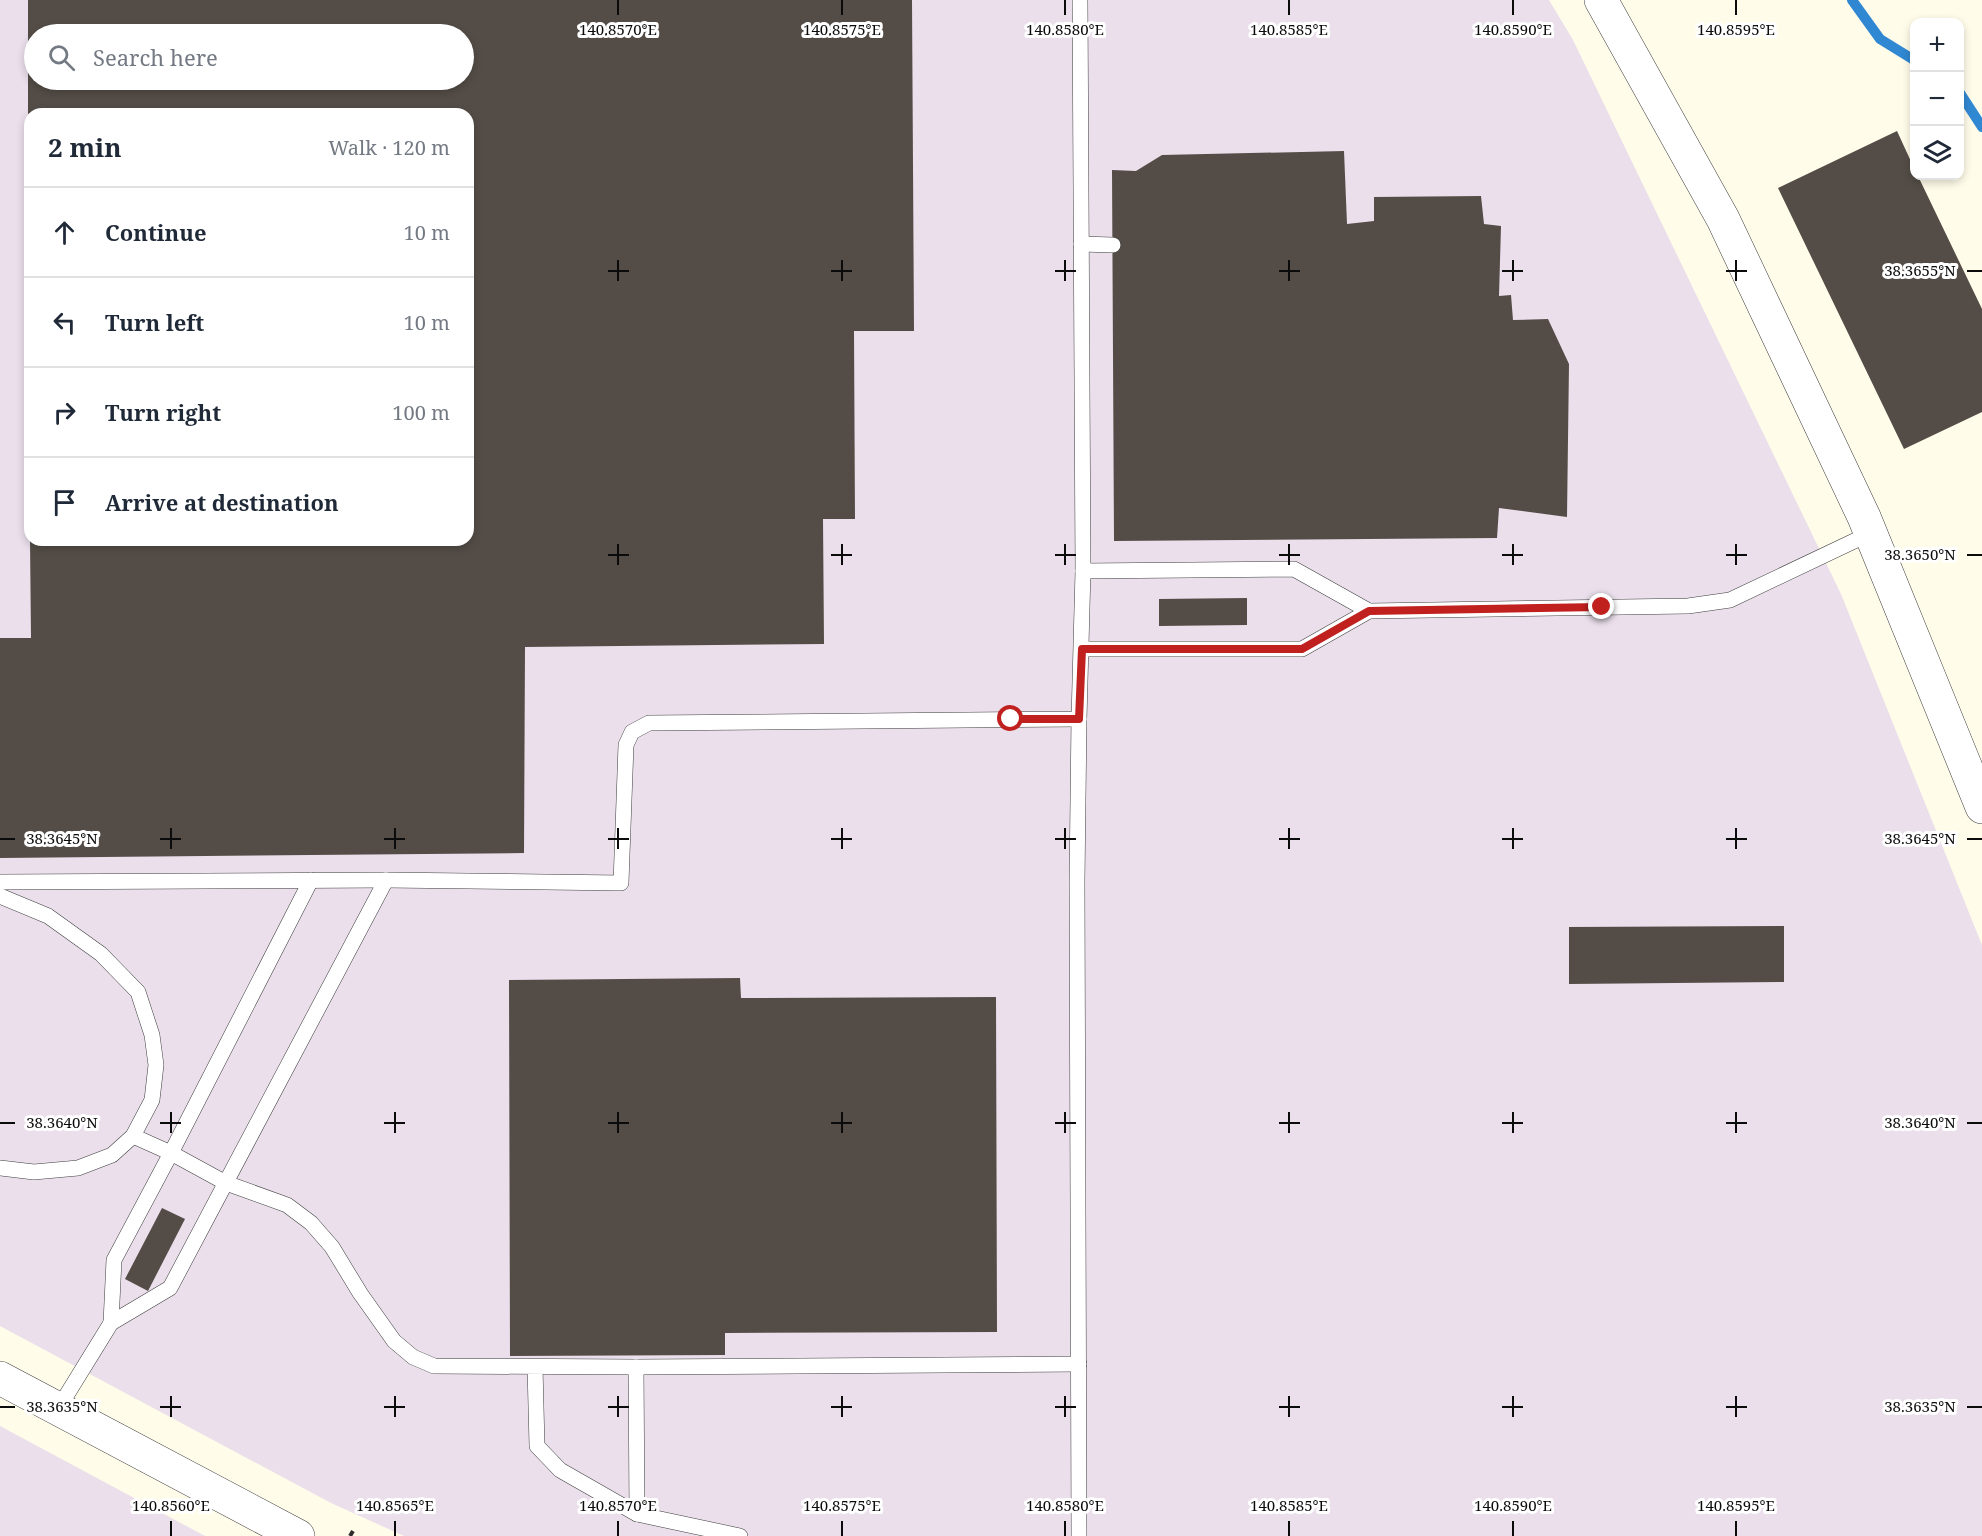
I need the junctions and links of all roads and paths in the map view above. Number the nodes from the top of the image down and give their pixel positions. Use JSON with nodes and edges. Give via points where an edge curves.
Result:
{"nodes":[{"id":1,"x":1080,"y":0,"type":"edge"},
{"id":2,"x":1601,"y":0,"type":"edge"},
{"id":3,"x":1081,"y":244,"type":"junction"},
{"id":4,"x":1113,"y":244,"type":"dead end"},
{"id":5,"x":1871,"y":533,"type":"junction"},
{"id":6,"x":1083,"y":571,"type":"junction"},
{"id":7,"x":1369,"y":611,"type":"junction"},
{"id":8,"x":1082,"y":649,"type":"junction"},
{"id":9,"x":1079,"y":719,"type":"junction"},
{"id":10,"x":1982,"y":807,"type":"edge"},
{"id":11,"x":311,"y":880,"type":"junction"},
{"id":12,"x":386,"y":880,"type":"junction"},
{"id":13,"x":0,"y":882,"type":"edge"},
{"id":14,"x":0,"y":896,"type":"edge"},
{"id":15,"x":133,"y":1136,"type":"junction"},
{"id":16,"x":171,"y":1153,"type":"junction"},
{"id":17,"x":0,"y":1168,"type":"edge"},
{"id":18,"x":226,"y":1183,"type":"junction"},
{"id":19,"x":111,"y":1323,"type":"junction"},
{"id":20,"x":1079,"y":1364,"type":"junction"},
{"id":21,"x":535,"y":1367,"type":"junction"},
{"id":22,"x":636,"y":1367,"type":"junction"},
{"id":23,"x":0,"y":1378,"type":"edge"},
{"id":24,"x":58,"y":1409,"type":"junction"},
{"id":25,"x":637,"y":1514,"type":"junction"},
{"id":26,"x":352,"y":1531,"type":"dead end"},
{"id":27,"x":298,"y":1536,"type":"edge"},
{"id":28,"x":350,"y":1536,"type":"edge"},
{"id":29,"x":740,"y":1536,"type":"edge"},
{"id":30,"x":1079,"y":1536,"type":"edge"}],
"edges":[{"from":1,"to":3,"type":"lane"},
{"from":2,"to":5,"type":"street","via":[[1723,219]]},
{"from":3,"to":4,"type":"lane"},
{"from":3,"to":6,"type":"lane"},
{"from":5,"to":7,"type":"lane","via":[[1730,600],[1688,606]]},
{"from":5,"to":10,"type":"street"},
{"from":6,"to":7,"type":"lane","via":[[1294,569]]},
{"from":6,"to":8,"type":"lane"},
{"from":7,"to":8,"type":"lane","via":[[1302,649]]},
{"from":8,"to":9,"type":"lane"},
{"from":9,"to":12,"type":"lane","via":[[650,723],[633,732],[626,745],[621,883]]},
{"from":9,"to":20,"type":"lane"},
{"from":11,"to":12,"type":"lane"},
{"from":11,"to":13,"type":"lane"},
{"from":11,"to":16,"type":"lane"},
{"from":12,"to":18,"type":"lane"},
{"from":14,"to":15,"type":"lane","via":[[48,916],[101,954],[138,992],[152,1035],[156,1065],[152,1100]]},
{"from":15,"to":16,"type":"lane"},
{"from":15,"to":17,"type":"lane","via":[[112,1155],[78,1168],[34,1172]]},
{"from":16,"to":18,"type":"lane"},
{"from":16,"to":19,"type":"lane","via":[[114,1260]]},
{"from":18,"to":19,"type":"lane","via":[[171,1288]]},
{"from":18,"to":21,"type":"lane","via":[[287,1205],[311,1223],[332,1247],[394,1341],[413,1357],[434,1366]]},
{"from":19,"to":24,"type":"lane"},
{"from":20,"to":22,"type":"lane"},
{"from":20,"to":30,"type":"lane"},
{"from":21,"to":22,"type":"lane"},
{"from":21,"to":25,"type":"lane","via":[[537,1446],[560,1470]]},
{"from":22,"to":25,"type":"lane"},
{"from":23,"to":24,"type":"street"},
{"from":24,"to":27,"type":"street"},
{"from":25,"to":29,"type":"lane"},
{"from":26,"to":28,"type":"path"}]}
